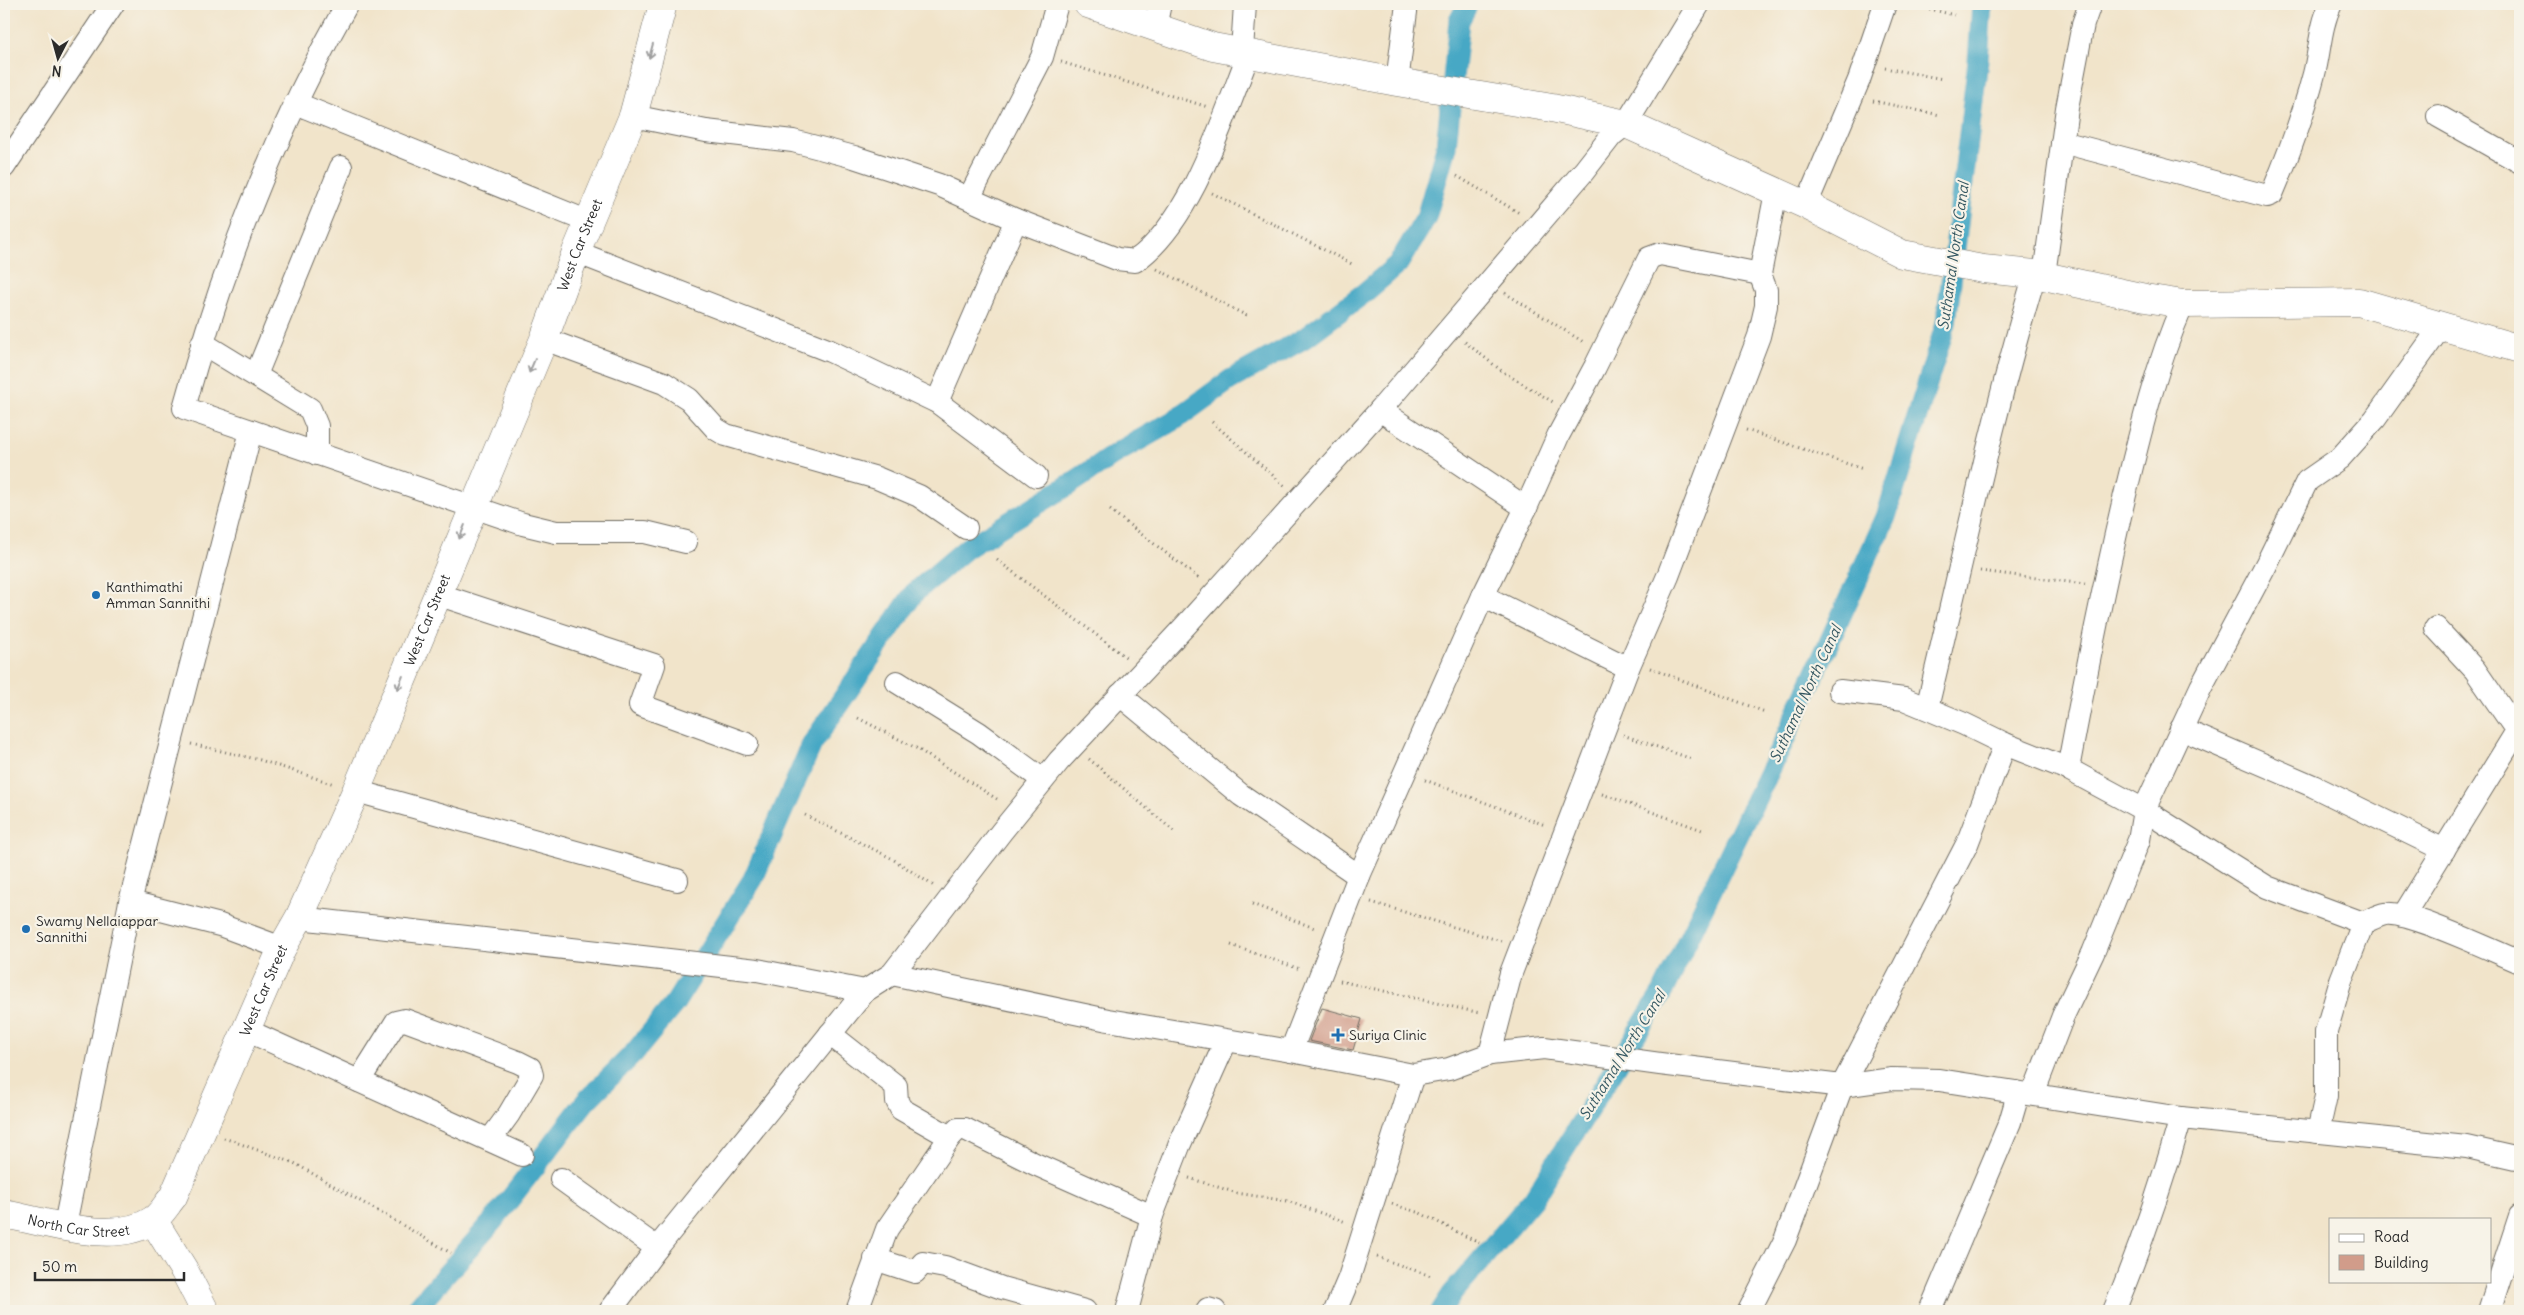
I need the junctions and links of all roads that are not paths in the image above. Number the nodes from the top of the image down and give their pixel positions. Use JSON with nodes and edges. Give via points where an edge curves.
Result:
{"nodes":[{"id":1,"x":112,"y":4,"type":"edge"},
{"id":2,"x":347,"y":4,"type":"edge"},
{"id":3,"x":663,"y":4,"type":"edge"},
{"id":4,"x":1057,"y":4,"type":"edge"},
{"id":5,"x":1088,"y":4,"type":"edge"},
{"id":6,"x":1245,"y":4,"type":"edge"},
{"id":7,"x":1407,"y":4,"type":"edge"},
{"id":8,"x":1699,"y":4,"type":"edge"},
{"id":9,"x":1885,"y":4,"type":"edge"},
{"id":10,"x":2090,"y":4,"type":"edge"},
{"id":11,"x":2331,"y":4,"type":"edge"},
{"id":12,"x":1157,"y":15,"type":"edge"},
{"id":13,"x":1246,"y":52,"type":"junction"},
{"id":14,"x":1397,"y":82,"type":"junction"},
{"id":15,"x":295,"y":103,"type":"junction"},
{"id":16,"x":633,"y":116,"type":"junction"},
{"id":17,"x":2438,"y":116,"type":"dead end"},
{"id":18,"x":1626,"y":124,"type":"junction"},
{"id":19,"x":2062,"y":142,"type":"junction"},
{"id":20,"x":2520,"y":162,"type":"edge"},
{"id":21,"x":4,"y":167,"type":"edge"},
{"id":22,"x":341,"y":167,"type":"dead end"},
{"id":23,"x":1776,"y":192,"type":"junction"},
{"id":24,"x":969,"y":198,"type":"junction"},
{"id":25,"x":1806,"y":205,"type":"junction"},
{"id":26,"x":1016,"y":220,"type":"junction"},
{"id":27,"x":589,"y":222,"type":"junction"},
{"id":28,"x":576,"y":252,"type":"junction"},
{"id":29,"x":1760,"y":274,"type":"junction"},
{"id":30,"x":2040,"y":275,"type":"junction"},
{"id":31,"x":2184,"y":304,"type":"junction"},
{"id":32,"x":2440,"y":328,"type":"junction"},
{"id":33,"x":544,"y":338,"type":"junction"},
{"id":34,"x":202,"y":343,"type":"junction"},
{"id":35,"x":2520,"y":349,"type":"edge"},
{"id":36,"x":256,"y":375,"type":"junction"},
{"id":37,"x":937,"y":402,"type":"junction"},
{"id":38,"x":1380,"y":410,"type":"junction"},
{"id":39,"x":251,"y":432,"type":"junction"},
{"id":40,"x":318,"y":454,"type":"junction"},
{"id":41,"x":1036,"y":476,"type":"dead end"},
{"id":42,"x":472,"y":508,"type":"junction"},
{"id":43,"x":1526,"y":508,"type":"junction"},
{"id":44,"x":966,"y":528,"type":"dead end"},
{"id":45,"x":686,"y":542,"type":"dead end"},
{"id":46,"x":437,"y":594,"type":"junction"},
{"id":47,"x":1483,"y":596,"type":"junction"},
{"id":48,"x":2436,"y":628,"type":"dead end"},
{"id":49,"x":1629,"y":665,"type":"junction"},
{"id":50,"x":897,"y":682,"type":"dead end"},
{"id":51,"x":1840,"y":691,"type":"dead end"},
{"id":52,"x":1120,"y":695,"type":"junction"},
{"id":53,"x":1927,"y":708,"type":"junction"},
{"id":54,"x":2181,"y":729,"type":"junction"},
{"id":55,"x":747,"y":744,"type":"dead end"},
{"id":56,"x":2005,"y":744,"type":"junction"},
{"id":57,"x":2068,"y":769,"type":"junction"},
{"id":58,"x":1043,"y":780,"type":"junction"},
{"id":59,"x":356,"y":791,"type":"junction"},
{"id":60,"x":2144,"y":810,"type":"junction"},
{"id":61,"x":2444,"y":850,"type":"junction"},
{"id":62,"x":677,"y":880,"type":"dead end"},
{"id":63,"x":1355,"y":886,"type":"junction"},
{"id":64,"x":130,"y":902,"type":"junction"},
{"id":65,"x":2403,"y":916,"type":"junction"},
{"id":66,"x":299,"y":918,"type":"junction"},
{"id":67,"x":2363,"y":923,"type":"junction"},
{"id":68,"x":282,"y":948,"type":"junction"},
{"id":69,"x":2520,"y":962,"type":"edge"},
{"id":70,"x":892,"y":974,"type":"junction"},
{"id":71,"x":865,"y":991,"type":"junction"},
{"id":72,"x":246,"y":1030,"type":"junction"},
{"id":73,"x":830,"y":1034,"type":"junction"},
{"id":74,"x":1226,"y":1041,"type":"junction"},
{"id":75,"x":1290,"y":1051,"type":"junction"},
{"id":76,"x":1490,"y":1054,"type":"junction"},
{"id":77,"x":1413,"y":1075,"type":"junction"},
{"id":78,"x":359,"y":1081,"type":"junction"},
{"id":79,"x":1842,"y":1086,"type":"junction"},
{"id":80,"x":2025,"y":1093,"type":"junction"},
{"id":81,"x":2181,"y":1118,"type":"junction"},
{"id":82,"x":2318,"y":1132,"type":"junction"},
{"id":83,"x":950,"y":1137,"type":"junction"},
{"id":84,"x":490,"y":1140,"type":"junction"},
{"id":85,"x":522,"y":1155,"type":"dead end"},
{"id":86,"x":2520,"y":1159,"type":"edge"},
{"id":87,"x":561,"y":1179,"type":"dead end"},
{"id":88,"x":4,"y":1214,"type":"edge"},
{"id":89,"x":1152,"y":1216,"type":"junction"},
{"id":90,"x":2520,"y":1216,"type":"edge"},
{"id":91,"x":154,"y":1220,"type":"junction"},
{"id":92,"x":65,"y":1226,"type":"junction"},
{"id":93,"x":657,"y":1248,"type":"junction"},
{"id":94,"x":875,"y":1259,"type":"junction"},
{"id":95,"x":205,"y":1311,"type":"edge"},
{"id":96,"x":610,"y":1311,"type":"edge"},
{"id":97,"x":857,"y":1311,"type":"edge"},
{"id":98,"x":1085,"y":1311,"type":"edge"},
{"id":99,"x":1127,"y":1311,"type":"edge"},
{"id":100,"x":1335,"y":1311,"type":"edge"},
{"id":101,"x":1749,"y":1311,"type":"edge"},
{"id":102,"x":1930,"y":1311,"type":"edge"},
{"id":103,"x":2114,"y":1311,"type":"edge"},
{"id":104,"x":2489,"y":1311,"type":"edge"}],
"edges":[{"from":1,"to":21,"type":"street"},
{"from":2,"to":15,"type":"street"},
{"from":3,"to":16,"type":"main road","name":"West Car Street","one_way":true},
{"from":4,"to":24,"type":"street","via":[[1042,56]]},
{"from":5,"to":12,"type":"main road"},
{"from":6,"to":13,"type":"street"},
{"from":7,"to":14,"type":"street"},
{"from":8,"to":18,"type":"street"},
{"from":9,"to":25,"type":"street","via":[[1865,64]]},
{"from":10,"to":19,"type":"street","via":[[2083,24]]},
{"from":11,"to":19,"type":"street","via":[[2324,17],[2318,59],[2296,137],[2272,194],[2267,196]]},
{"from":12,"to":13,"type":"main road","via":[[1213,47]]},
{"from":13,"to":14,"type":"main road"},
{"from":13,"to":26,"type":"street","via":[[1196,186],[1151,250],[1135,261],[1117,259]]},
{"from":14,"to":18,"type":"main road"},
{"from":15,"to":27,"type":"street"},
{"from":15,"to":34,"type":"street"},
{"from":16,"to":24,"type":"street","via":[[706,131],[793,141],[854,157]]},
{"from":16,"to":27,"type":"main road","name":"West Car Street"},
{"from":17,"to":20,"type":"street"},
{"from":18,"to":23,"type":"main road"},
{"from":18,"to":38,"type":"street","via":[[1612,135]]},
{"from":19,"to":30,"type":"street"},
{"from":22,"to":36,"type":"street"},
{"from":23,"to":25,"type":"main road"},
{"from":23,"to":29,"type":"street"},
{"from":24,"to":26,"type":"street"},
{"from":25,"to":30,"type":"main road","via":[[1902,254],[1983,269]]},
{"from":26,"to":37,"type":"street"},
{"from":27,"to":28,"type":"main road","name":"West Car Street"},
{"from":28,"to":33,"type":"main road","name":"West Car Street"},
{"from":28,"to":37,"type":"street","via":[[830,351]]},
{"from":29,"to":43,"type":"street","via":[[1660,254],[1649,258]]},
{"from":29,"to":49,"type":"street","via":[[1766,290],[1759,336],[1668,576]]},
{"from":30,"to":31,"type":"main road"},
{"from":30,"to":53,"type":"street","via":[[2009,359]]},
{"from":31,"to":32,"type":"main road","via":[[2358,302]]},
{"from":31,"to":57,"type":"street","via":[[2171,332],[2134,455],[2103,586]]},
{"from":32,"to":35,"type":"main road"},
{"from":32,"to":54,"type":"street","via":[[2375,419],[2340,458],[2307,481]]},
{"from":33,"to":42,"type":"main road","name":"West Car Street","one_way":true},
{"from":33,"to":44,"type":"street","via":[[664,383],[689,399],[716,429],[726,435],[877,478],[919,496]]},
{"from":34,"to":36,"type":"street"},
{"from":34,"to":39,"type":"street","via":[[184,408]]},
{"from":36,"to":40,"type":"street","via":[[310,409],[317,426]]},
{"from":37,"to":41,"type":"street"},
{"from":38,"to":43,"type":"street"},
{"from":38,"to":52,"type":"street"},
{"from":39,"to":40,"type":"street"},
{"from":39,"to":64,"type":"street"},
{"from":40,"to":42,"type":"street"},
{"from":42,"to":45,"type":"street","via":[[556,532],[644,532]]},
{"from":42,"to":46,"type":"main road","name":"West Car Street","one_way":true},
{"from":43,"to":47,"type":"street"},
{"from":46,"to":55,"type":"street","via":[[654,665],[640,704]]},
{"from":46,"to":59,"type":"main road","name":"West Car Street","one_way":true},
{"from":47,"to":49,"type":"street"},
{"from":47,"to":63,"type":"street"},
{"from":48,"to":61,"type":"street","via":[[2475,670],[2517,731]]},
{"from":49,"to":76,"type":"street","via":[[1511,973]]},
{"from":50,"to":58,"type":"street","via":[[979,733]]},
{"from":51,"to":53,"type":"street","via":[[1904,700]]},
{"from":52,"to":58,"type":"street"},
{"from":52,"to":63,"type":"street"},
{"from":53,"to":56,"type":"street"},
{"from":54,"to":60,"type":"street"},
{"from":54,"to":61,"type":"street","via":[[2313,786]]},
{"from":56,"to":57,"type":"street"},
{"from":56,"to":79,"type":"street","via":[[1967,844]]},
{"from":57,"to":60,"type":"street"},
{"from":58,"to":70,"type":"street"},
{"from":59,"to":62,"type":"street"},
{"from":59,"to":66,"type":"main road","name":"West Car Street"},
{"from":60,"to":67,"type":"street","via":[[2267,887]]},
{"from":60,"to":80,"type":"street","via":[[2139,840],[2093,953]]},
{"from":61,"to":65,"type":"street"},
{"from":63,"to":75,"type":"street"},
{"from":64,"to":68,"type":"street","via":[[220,925]]},
{"from":64,"to":92,"type":"street"},
{"from":65,"to":67,"type":"street","via":[[2385,914]]},
{"from":65,"to":69,"type":"street"},
{"from":66,"to":68,"type":"main road","name":"West Car Street"},
{"from":66,"to":71,"type":"street","via":[[757,970]]},
{"from":67,"to":82,"type":"street","via":[[2341,980],[2326,1032],[2326,1096]]},
{"from":68,"to":72,"type":"main road","name":"West Car Street"},
{"from":70,"to":71,"type":"street"},
{"from":70,"to":74,"type":"street","via":[[1108,1020]]},
{"from":71,"to":73,"type":"street"},
{"from":72,"to":78,"type":"street"},
{"from":72,"to":91,"type":"main road","name":"West Car Street","via":[[173,1197]]},
{"from":73,"to":83,"type":"street","via":[[896,1086],[901,1109]]},
{"from":73,"to":93,"type":"street"},
{"from":74,"to":75,"type":"street"},
{"from":74,"to":89,"type":"street"},
{"from":75,"to":77,"type":"street"},
{"from":76,"to":77,"type":"street","via":[[1449,1069]]},
{"from":76,"to":79,"type":"street","via":[[1544,1048]]},
{"from":77,"to":100,"type":"street","via":[[1375,1199]]},
{"from":78,"to":84,"type":"street"},
{"from":78,"to":84,"type":"street","via":[[396,1022],[405,1020],[518,1062],[530,1068],[532,1075]]},
{"from":79,"to":80,"type":"street","via":[[1892,1078],[1938,1080]]},
{"from":79,"to":101,"type":"street","via":[[1785,1240]]},
{"from":80,"to":81,"type":"street"},
{"from":80,"to":102,"type":"street","via":[[2015,1106]]},
{"from":81,"to":82,"type":"street"},
{"from":81,"to":103,"type":"street","via":[[2158,1194]]},
{"from":82,"to":86,"type":"street","via":[[2467,1147]]},
{"from":83,"to":89,"type":"street","via":[[958,1129],[965,1129]]},
{"from":83,"to":94,"type":"street","via":[[887,1229]]},
{"from":84,"to":85,"type":"street"},
{"from":87,"to":93,"type":"street"},
{"from":88,"to":92,"type":"main road","name":"North Car Street"},
{"from":89,"to":99,"type":"street"},
{"from":90,"to":104,"type":"street"},
{"from":91,"to":92,"type":"main road","name":"North Car Street","via":[[126,1232],[98,1233]]},
{"from":91,"to":95,"type":"main road"},
{"from":93,"to":96,"type":"street"},
{"from":94,"to":97,"type":"street"},
{"from":94,"to":98,"type":"street","via":[[915,1272],[923,1263],[939,1265],[1002,1288]]}]}
